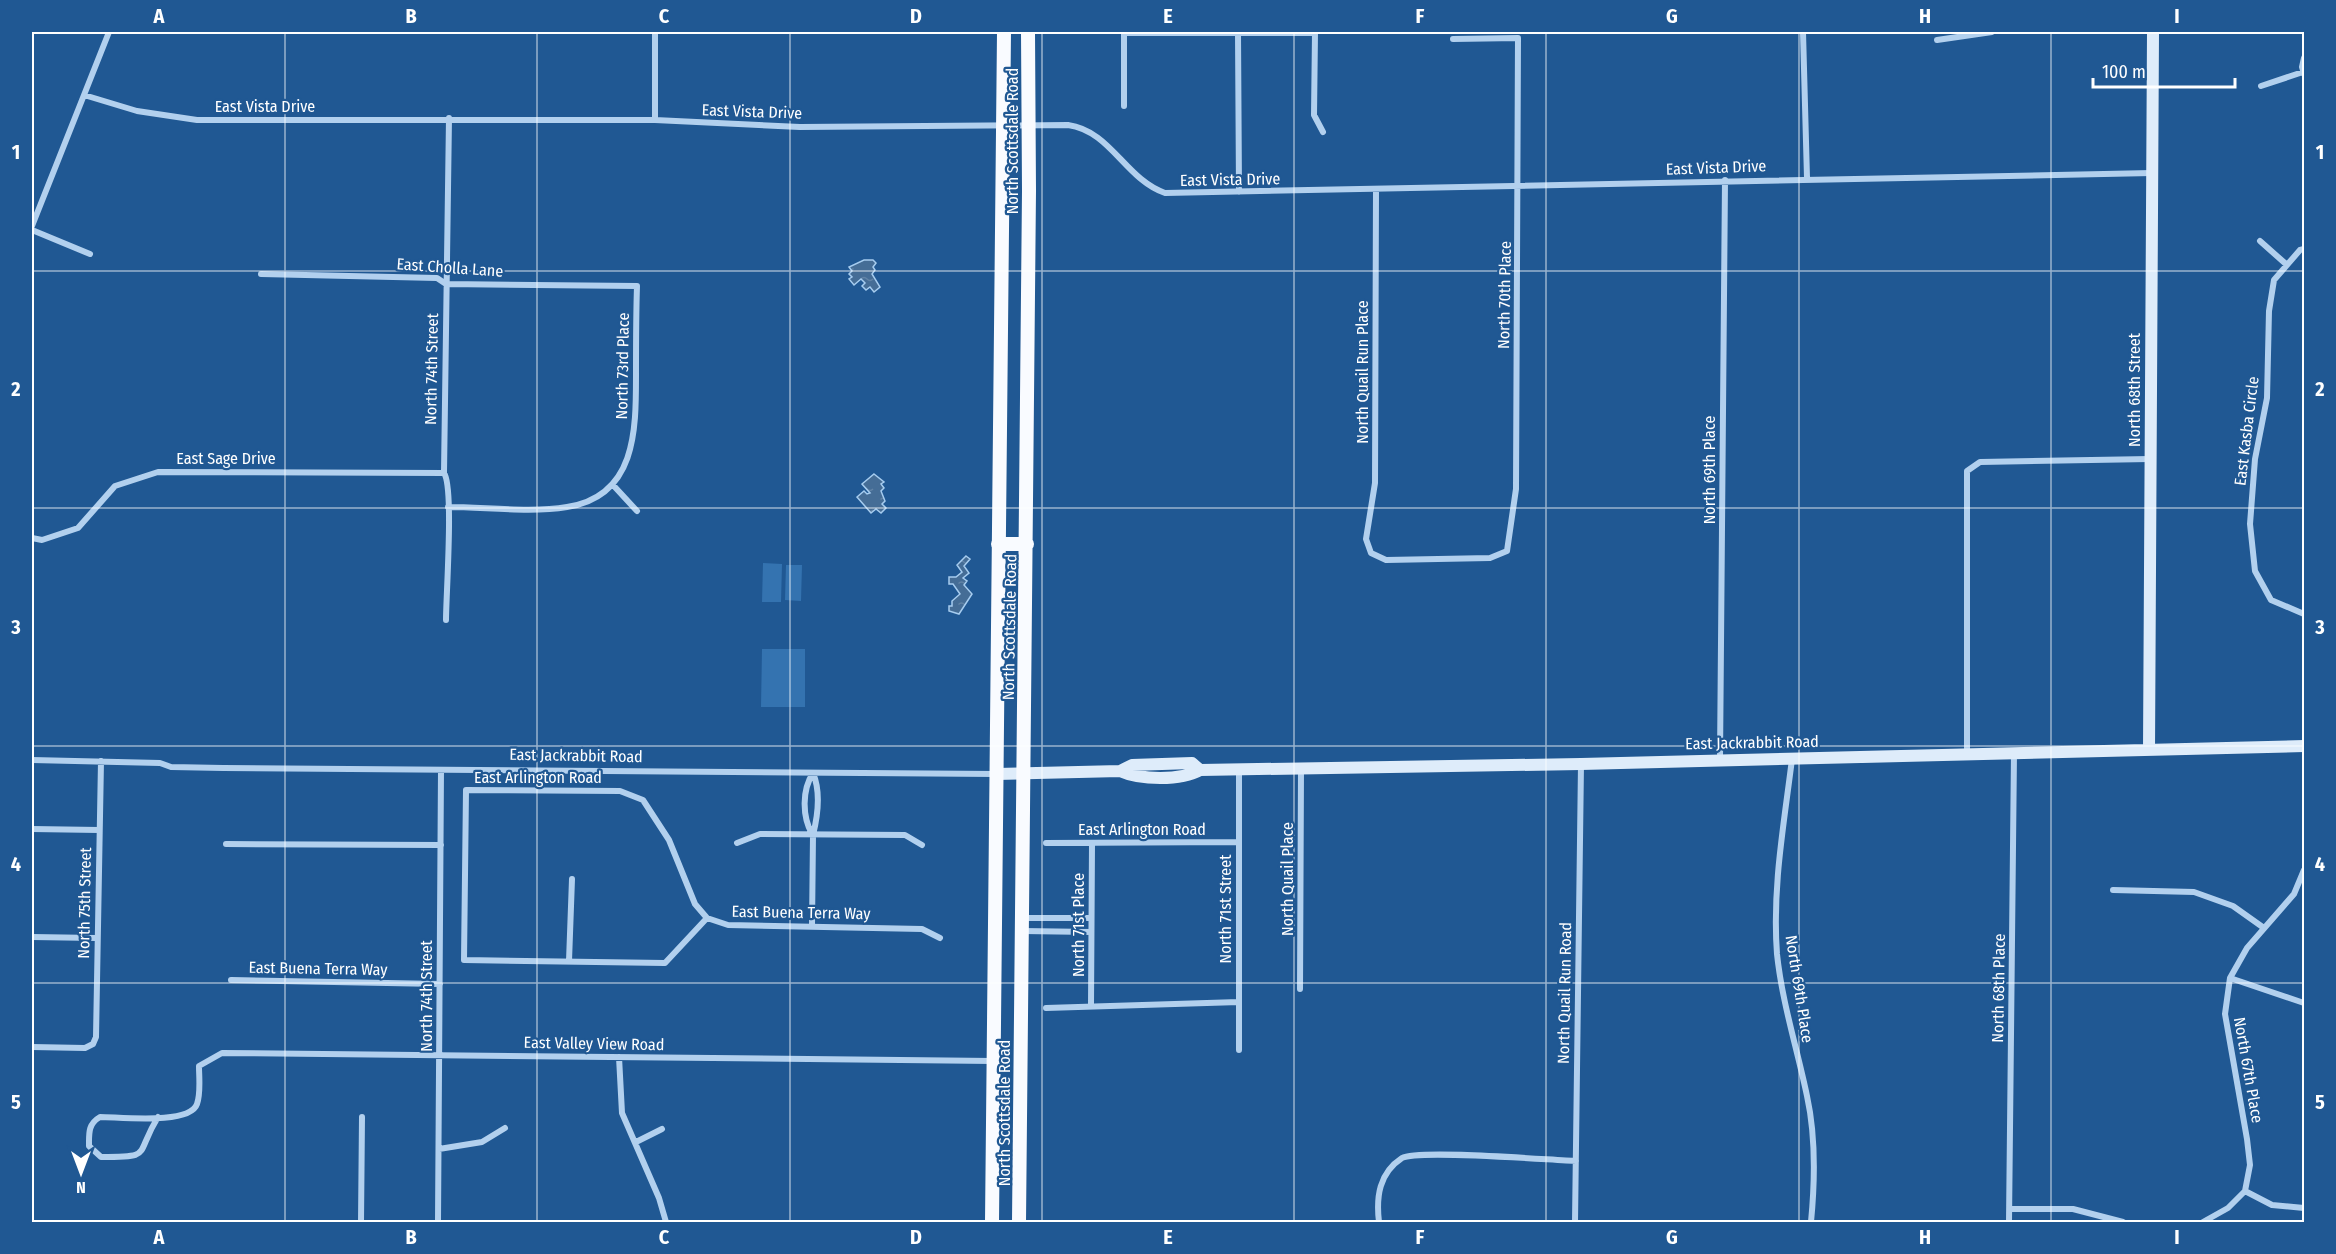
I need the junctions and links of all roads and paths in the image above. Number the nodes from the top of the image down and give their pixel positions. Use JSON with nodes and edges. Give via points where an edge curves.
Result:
{"nodes":[{"id":1,"x":109,"y":32,"type":"edge"},
{"id":2,"x":655,"y":32,"type":"edge"},
{"id":3,"x":1004,"y":32,"type":"edge"},
{"id":4,"x":1028,"y":32,"type":"edge"},
{"id":5,"x":1803,"y":32,"type":"edge"},
{"id":6,"x":1992,"y":32,"type":"edge"},
{"id":7,"x":2153,"y":32,"type":"edge"},
{"id":8,"x":1124,"y":33,"type":"edge"},
{"id":9,"x":1238,"y":33,"type":"edge"},
{"id":10,"x":1315,"y":33,"type":"edge"},
{"id":11,"x":1453,"y":39,"type":"dead end"},
{"id":12,"x":1937,"y":40,"type":"dead end"},
{"id":13,"x":2304,"y":58,"type":"edge"},
{"id":14,"x":2304,"y":74,"type":"edge"},
{"id":15,"x":2260,"y":86,"type":"dead end"},
{"id":16,"x":84,"y":95,"type":"junction"},
{"id":17,"x":1124,"y":106,"type":"dead end"},
{"id":18,"x":449,"y":118,"type":"junction"},
{"id":19,"x":655,"y":120,"type":"junction"},
{"id":20,"x":1003,"y":125,"type":"junction"},
{"id":21,"x":1028,"y":125,"type":"junction"},
{"id":22,"x":1323,"y":132,"type":"dead end"},
{"id":23,"x":2152,"y":173,"type":"junction"},
{"id":24,"x":1807,"y":178,"type":"junction"},
{"id":25,"x":1725,"y":180,"type":"junction"},
{"id":26,"x":1519,"y":188,"type":"junction"},
{"id":27,"x":1376,"y":191,"type":"junction"},
{"id":28,"x":1239,"y":192,"type":"junction"},
{"id":29,"x":32,"y":228,"type":"edge"},
{"id":30,"x":2259,"y":241,"type":"dead end"},
{"id":31,"x":2304,"y":249,"type":"edge"},
{"id":32,"x":90,"y":254,"type":"dead end"},
{"id":33,"x":2287,"y":265,"type":"junction"},
{"id":34,"x":261,"y":274,"type":"dead end"},
{"id":35,"x":446,"y":284,"type":"junction"},
{"id":36,"x":637,"y":286,"type":"joint"},
{"id":37,"x":2150,"y":459,"type":"junction"},
{"id":38,"x":999,"y":472,"type":"junction"},
{"id":39,"x":444,"y":473,"type":"junction"},
{"id":40,"x":1026,"y":475,"type":"junction"},
{"id":41,"x":613,"y":485,"type":"junction"},
{"id":42,"x":448,"y":507,"type":"junction"},
{"id":43,"x":637,"y":511,"type":"dead end"},
{"id":44,"x":32,"y":538,"type":"edge"},
{"id":45,"x":998,"y":544,"type":"junction"},
{"id":46,"x":1027,"y":544,"type":"junction"},
{"id":47,"x":1371,"y":553,"type":"joint"},
{"id":48,"x":2304,"y":614,"type":"edge"},
{"id":49,"x":446,"y":620,"type":"dead end"},
{"id":50,"x":2304,"y":746,"type":"edge"},
{"id":51,"x":2149,"y":749,"type":"junction"},
{"id":52,"x":2014,"y":753,"type":"junction"},
{"id":53,"x":1967,"y":754,"type":"junction"},
{"id":54,"x":1720,"y":759,"type":"junction"},
{"id":55,"x":1792,"y":759,"type":"junction"},
{"id":56,"x":32,"y":760,"type":"edge"},
{"id":57,"x":101,"y":761,"type":"junction"},
{"id":58,"x":1581,"y":764,"type":"junction"},
{"id":59,"x":1301,"y":768,"type":"junction"},
{"id":60,"x":1239,"y":769,"type":"junction"},
{"id":61,"x":441,"y":770,"type":"junction"},
{"id":62,"x":1023,"y":772,"type":"junction"},
{"id":63,"x":813,"y":773,"type":"junction"},
{"id":64,"x":997,"y":774,"type":"junction"},
{"id":65,"x":32,"y":829,"type":"edge"},
{"id":66,"x":99,"y":830,"type":"junction"},
{"id":67,"x":813,"y":835,"type":"junction"},
{"id":68,"x":1238,"y":842,"type":"junction"},
{"id":69,"x":737,"y":843,"type":"dead end"},
{"id":70,"x":1046,"y":843,"type":"dead end"},
{"id":71,"x":226,"y":844,"type":"dead end"},
{"id":72,"x":1092,"y":844,"type":"junction"},
{"id":73,"x":441,"y":845,"type":"junction"},
{"id":74,"x":922,"y":845,"type":"dead end"},
{"id":75,"x":2304,"y":870,"type":"edge"},
{"id":76,"x":572,"y":879,"type":"dead end"},
{"id":77,"x":2113,"y":890,"type":"dead end"},
{"id":78,"x":707,"y":918,"type":"junction"},
{"id":79,"x":1091,"y":918,"type":"junction"},
{"id":80,"x":1022,"y":924,"type":"junction"},
{"id":81,"x":812,"y":926,"type":"junction"},
{"id":82,"x":2264,"y":928,"type":"junction"},
{"id":83,"x":1091,"y":932,"type":"junction"},
{"id":84,"x":32,"y":936,"type":"edge"},
{"id":85,"x":96,"y":938,"type":"junction"},
{"id":86,"x":940,"y":938,"type":"dead end"},
{"id":87,"x":464,"y":960,"type":"joint"},
{"id":88,"x":569,"y":961,"type":"junction"},
{"id":89,"x":2230,"y":978,"type":"junction"},
{"id":90,"x":231,"y":980,"type":"dead end"},
{"id":91,"x":440,"y":984,"type":"junction"},
{"id":92,"x":1300,"y":989,"type":"dead end"},
{"id":93,"x":1239,"y":1002,"type":"junction"},
{"id":94,"x":2304,"y":1003,"type":"edge"},
{"id":95,"x":1091,"y":1005,"type":"junction"},
{"id":96,"x":1046,"y":1008,"type":"dead end"},
{"id":97,"x":32,"y":1047,"type":"edge"},
{"id":98,"x":1239,"y":1050,"type":"dead end"},
{"id":99,"x":440,"y":1056,"type":"junction"},
{"id":100,"x":619,"y":1057,"type":"junction"},
{"id":101,"x":993,"y":1061,"type":"junction"},
{"id":102,"x":158,"y":1117,"type":"junction"},
{"id":103,"x":362,"y":1117,"type":"dead end"},
{"id":104,"x":505,"y":1128,"type":"dead end"},
{"id":105,"x":662,"y":1129,"type":"dead end"},
{"id":106,"x":636,"y":1142,"type":"junction"},
{"id":107,"x":439,"y":1149,"type":"junction"},
{"id":108,"x":1576,"y":1161,"type":"junction"},
{"id":109,"x":2245,"y":1191,"type":"junction"},
{"id":110,"x":2304,"y":1208,"type":"edge"},
{"id":111,"x":2010,"y":1209,"type":"junction"},
{"id":112,"x":361,"y":1222,"type":"edge"},
{"id":113,"x":438,"y":1222,"type":"edge"},
{"id":114,"x":666,"y":1222,"type":"edge"},
{"id":115,"x":992,"y":1222,"type":"edge"},
{"id":116,"x":1019,"y":1222,"type":"edge"},
{"id":117,"x":1379,"y":1222,"type":"edge"},
{"id":118,"x":1575,"y":1222,"type":"edge"},
{"id":119,"x":1811,"y":1222,"type":"edge"},
{"id":120,"x":2009,"y":1222,"type":"edge"},
{"id":121,"x":2123,"y":1222,"type":"edge"},
{"id":122,"x":2204,"y":1222,"type":"edge"}],
"edges":[{"from":1,"to":16,"type":"street"},
{"from":2,"to":19,"type":"street"},
{"from":3,"to":20,"type":"main road","name":"North Scottsdale Road"},
{"from":4,"to":21,"type":"main road","name":"North Scottsdale Road"},
{"from":5,"to":24,"type":"street"},
{"from":6,"to":12,"type":"street"},
{"from":7,"to":23,"type":"street","name":"North 68th Street"},
{"from":8,"to":9,"type":"street"},
{"from":8,"to":17,"type":"street"},
{"from":9,"to":10,"type":"street"},
{"from":9,"to":28,"type":"street"},
{"from":10,"to":22,"type":"street","via":[[1314,116]]},
{"from":11,"to":26,"type":"street","name":"North 70th Place","via":[[1518,38]]},
{"from":13,"to":14,"type":"street"},
{"from":14,"to":15,"type":"street"},
{"from":16,"to":18,"type":"street","name":"East Vista Drive","via":[[137,111],[197,120]]},
{"from":16,"to":29,"type":"street"},
{"from":18,"to":19,"type":"street","name":"East Vista Drive"},
{"from":18,"to":35,"type":"street","name":"North 74th Street"},
{"from":19,"to":20,"type":"street","name":"East Vista Drive","via":[[800,127]]},
{"from":20,"to":21,"type":"street","name":"East Vista Drive"},
{"from":20,"to":38,"type":"main road","name":"North Scottsdale Road"},
{"from":21,"to":28,"type":"street","name":"East Vista Drive","via":[[1068,125],[1094,132],[1148,186],[1165,193]]},
{"from":21,"to":40,"type":"main road","name":"North Scottsdale Road"},
{"from":23,"to":24,"type":"street","name":"East Vista Drive"},
{"from":23,"to":37,"type":"street","name":"North 68th Street"},
{"from":24,"to":25,"type":"street","name":"East Vista Drive"},
{"from":25,"to":26,"type":"street","name":"East Vista Drive"},
{"from":25,"to":54,"type":"street","name":"North 69th Place"},
{"from":26,"to":27,"type":"street","name":"East Vista Drive"},
{"from":26,"to":47,"type":"street","name":"North 70th Place","via":[[1516,489],[1507,551],[1490,558],[1386,560]]},
{"from":27,"to":28,"type":"street","name":"East Vista Drive"},
{"from":27,"to":47,"type":"street","name":"North Quail Run Place","via":[[1375,483],[1366,539]]},
{"from":29,"to":32,"type":"street"},
{"from":30,"to":33,"type":"street"},
{"from":31,"to":33,"type":"street","name":"East Kasba Circle"},
{"from":33,"to":48,"type":"street","name":"East Kasba Circle","via":[[2274,280],[2268,311],[2267,398],[2255,459],[2250,524],[2255,571],[2271,600]]},
{"from":34,"to":35,"type":"street","name":"East Cholla Lane","via":[[437,278]]},
{"from":35,"to":36,"type":"street","name":"East Cholla Lane"},
{"from":35,"to":39,"type":"street","name":"North 74th Street"},
{"from":36,"to":41,"type":"street","name":"North 73rd Place","via":[[636,419],[632,447]]},
{"from":37,"to":51,"type":"street","name":"North 68th Street"},
{"from":37,"to":53,"type":"street","via":[[1980,462],[1967,471]]},
{"from":38,"to":40,"type":"main road"},
{"from":38,"to":45,"type":"main road","name":"North Scottsdale Road"},
{"from":39,"to":42,"type":"street","name":"North 74th Street"},
{"from":39,"to":44,"type":"street","name":"East Sage Drive","via":[[158,472],[115,486],[78,528],[42,540]]},
{"from":40,"to":46,"type":"main road","name":"North Scottsdale Road"},
{"from":41,"to":42,"type":"street","via":[[587,501],[566,507]]},
{"from":41,"to":43,"type":"street"},
{"from":42,"to":49,"type":"street","name":"North 74th Street"},
{"from":45,"to":46,"type":"main road"},
{"from":45,"to":64,"type":"main road","name":"North Scottsdale Road"},
{"from":46,"to":62,"type":"main road","name":"North Scottsdale Road"},
{"from":50,"to":51,"type":"street","name":"East Jackrabbit Road"},
{"from":51,"to":52,"type":"street","name":"East Jackrabbit Road"},
{"from":52,"to":53,"type":"street","name":"East Jackrabbit Road"},
{"from":52,"to":111,"type":"street","name":"North 68th Place"},
{"from":53,"to":55,"type":"street","name":"East Jackrabbit Road"},
{"from":54,"to":55,"type":"street","name":"East Jackrabbit Road"},
{"from":54,"to":58,"type":"street","name":"East Jackrabbit Road"},
{"from":55,"to":119,"type":"street","name":"North 69th Place","via":[[1775,896],[1786,1013],[1808,1098],[1815,1182]]},
{"from":56,"to":57,"type":"street","name":"East Jackrabbit Road"},
{"from":57,"to":61,"type":"street","name":"East Jackrabbit Road","via":[[192,768]]},
{"from":57,"to":66,"type":"street","name":"North 75th Street"},
{"from":58,"to":59,"type":"street","name":"East Jackrabbit Road"},
{"from":58,"to":108,"type":"street","name":"North Quail Run Road"},
{"from":59,"to":60,"type":"street","name":"East Jackrabbit Road"},
{"from":59,"to":92,"type":"street","name":"North Quail Place"},
{"from":60,"to":62,"type":"street","name":"East Jackrabbit Road","via":[[1200,770],[1192,763],[1132,765],[1120,771]]},
{"from":60,"to":68,"type":"street","name":"North 71st Street"},
{"from":61,"to":63,"type":"street","name":"East Jackrabbit Road"},
{"from":61,"to":73,"type":"street","name":"North 74th Street"},
{"from":62,"to":64,"type":"street","name":"East Jackrabbit Road"},
{"from":62,"to":80,"type":"main road","name":"North Scottsdale Road"},
{"from":63,"to":64,"type":"street","name":"East Jackrabbit Road"},
{"from":63,"to":67,"type":"street","via":[[818,784]]},
{"from":63,"to":67,"type":"street","via":[[806,784],[806,822]]},
{"from":64,"to":101,"type":"main road","name":"North Scottsdale Road"},
{"from":65,"to":66,"type":"street"},
{"from":66,"to":85,"type":"street","name":"North 75th Street"},
{"from":67,"to":69,"type":"street","via":[[760,834]]},
{"from":67,"to":74,"type":"street","via":[[905,835]]},
{"from":67,"to":81,"type":"street"},
{"from":68,"to":72,"type":"street","name":"East Arlington Road"},
{"from":68,"to":93,"type":"street","name":"North 71st Street"},
{"from":70,"to":72,"type":"street","name":"East Arlington Road"},
{"from":71,"to":73,"type":"street"},
{"from":72,"to":79,"type":"street","name":"North 71st Place"},
{"from":73,"to":91,"type":"street","name":"North 74th Street"},
{"from":75,"to":82,"type":"street","name":"North 67th Place","via":[[2294,894]]},
{"from":76,"to":88,"type":"street"},
{"from":77,"to":82,"type":"street","via":[[2194,892],[2233,906]]},
{"from":78,"to":81,"type":"street","name":"East Buena Terra Way","via":[[728,925]]},
{"from":78,"to":87,"type":"street","name":"East Arlington Road","via":[[695,904],[669,840],[643,800],[620,791],[466,790]]},
{"from":78,"to":88,"type":"street","name":"East Buena Terra Way","via":[[665,963]]},
{"from":79,"to":80,"type":"street"},
{"from":79,"to":83,"type":"street","name":"North 71st Place"},
{"from":80,"to":83,"type":"street"},
{"from":80,"to":116,"type":"main road","name":"North Scottsdale Road"},
{"from":81,"to":86,"type":"street","name":"East Buena Terra Way","via":[[922,929]]},
{"from":82,"to":89,"type":"street","name":"North 67th Place"},
{"from":83,"to":95,"type":"street","name":"North 71st Place"},
{"from":84,"to":85,"type":"street"},
{"from":85,"to":97,"type":"street","name":"North 75th Street","via":[[93,1044],[85,1048]]},
{"from":87,"to":88,"type":"street","name":"East Buena Terra Way"},
{"from":89,"to":94,"type":"street"},
{"from":89,"to":109,"type":"street","name":"North 67th Place","via":[[2225,1014],[2250,1166]]},
{"from":90,"to":91,"type":"street","name":"East Buena Terra Way"},
{"from":91,"to":99,"type":"street","name":"North 74th Street"},
{"from":93,"to":95,"type":"street"},
{"from":93,"to":98,"type":"street","name":"North 71st Street"},
{"from":95,"to":96,"type":"street"},
{"from":99,"to":100,"type":"street","name":"East Valley View Road"},
{"from":99,"to":102,"type":"street","name":"East Valley View Road","via":[[222,1053],[199,1066],[197,1105],[191,1113]]},
{"from":99,"to":107,"type":"street","name":"North 74th Street"},
{"from":100,"to":101,"type":"street","name":"East Valley View Road"},
{"from":100,"to":106,"type":"street","via":[[622,1113]]},
{"from":101,"to":115,"type":"main road","name":"North Scottsdale Road"},
{"from":102,"to":102,"type":"street","via":[[100,1116],[89,1129],[89,1146],[101,1157],[141,1154]]},
{"from":103,"to":112,"type":"street"},
{"from":104,"to":107,"type":"street","via":[[482,1142]]},
{"from":105,"to":106,"type":"street"},
{"from":106,"to":114,"type":"street"},
{"from":107,"to":113,"type":"street","name":"North 74th Street"},
{"from":108,"to":117,"type":"street","via":[[1429,1154],[1404,1157],[1383,1175],[1377,1204]]},
{"from":108,"to":118,"type":"street","name":"North Quail Run Road"},
{"from":109,"to":110,"type":"street","via":[[2272,1205]]},
{"from":109,"to":122,"type":"street","via":[[2228,1208]]},
{"from":111,"to":120,"type":"street","name":"North 68th Place"},
{"from":111,"to":121,"type":"street","via":[[2073,1209]]}]}
